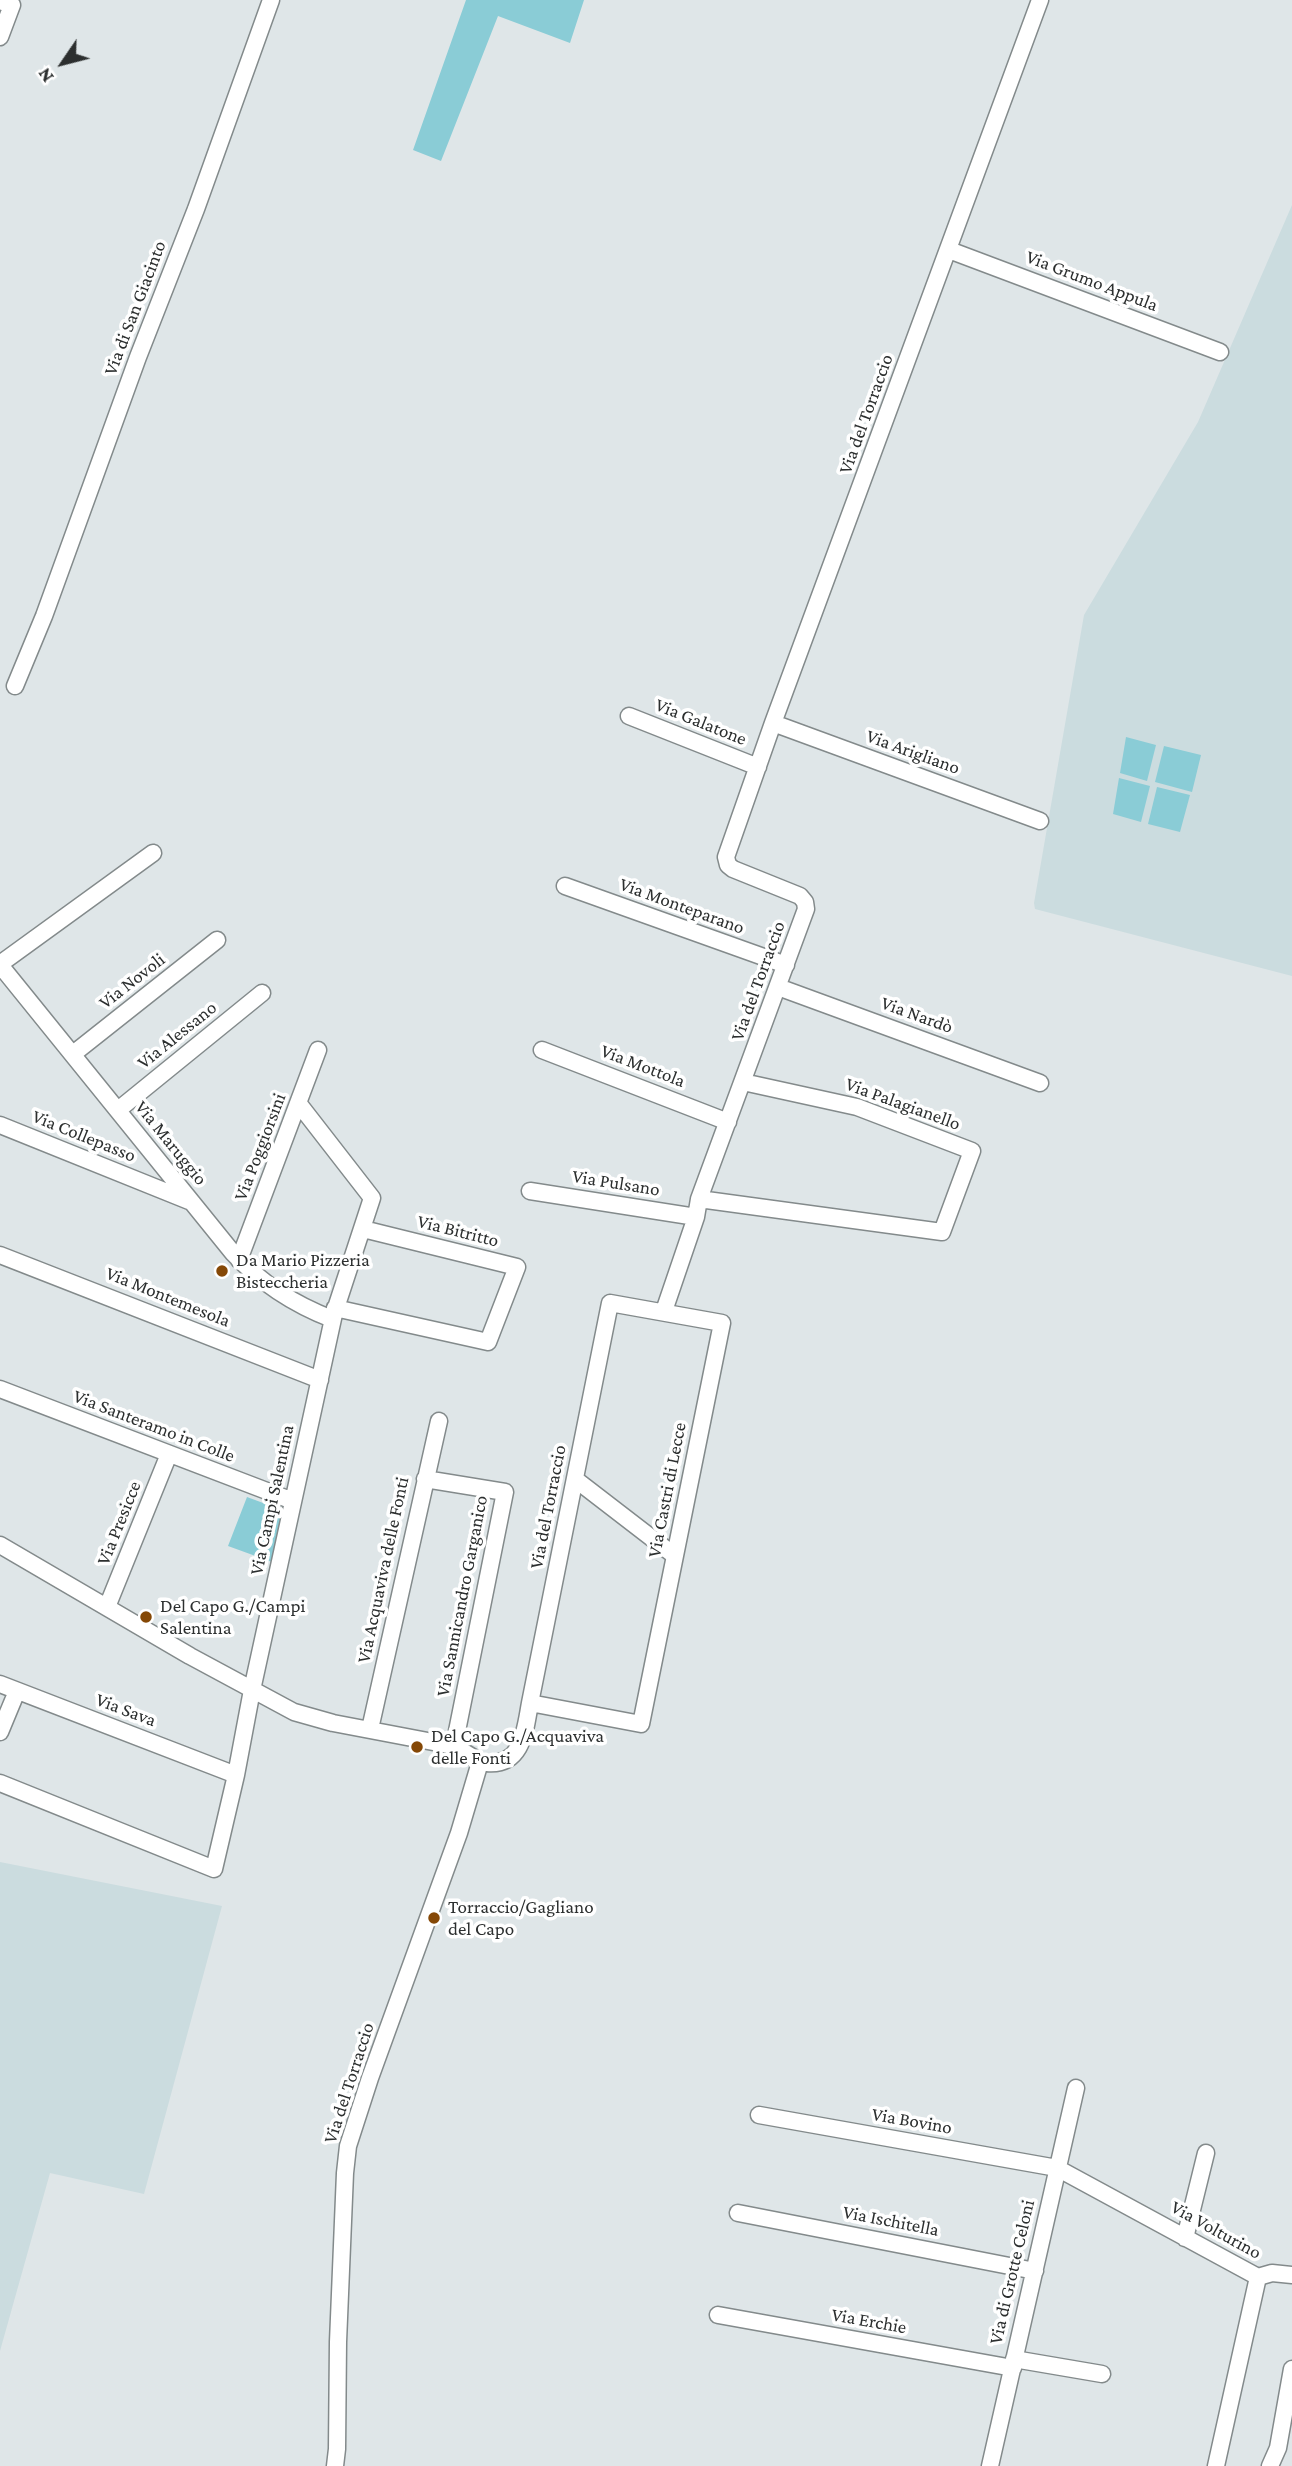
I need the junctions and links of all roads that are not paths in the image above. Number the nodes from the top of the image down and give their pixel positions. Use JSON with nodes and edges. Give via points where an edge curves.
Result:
{"nodes":[{"id":1,"x":271,"y":0,"type":"edge"},
{"id":2,"x":1040,"y":0,"type":"edge"},
{"id":3,"x":9,"y":2,"type":"edge"},
{"id":4,"x":0,"y":37,"type":"edge"},
{"id":5,"x":948,"y":250,"type":"junction"},
{"id":6,"x":1220,"y":352,"type":"dead end"},
{"id":7,"x":15,"y":686,"type":"dead end"},
{"id":8,"x":629,"y":716,"type":"dead end"},
{"id":9,"x":773,"y":723,"type":"junction"},
{"id":10,"x":758,"y":767,"type":"junction"},
{"id":11,"x":1040,"y":821,"type":"dead end"},
{"id":12,"x":153,"y":853,"type":"dead end"},
{"id":13,"x":565,"y":886,"type":"dead end"},
{"id":14,"x":216,"y":940,"type":"dead end"},
{"id":15,"x":0,"y":965,"type":"edge"},
{"id":16,"x":786,"y":965,"type":"junction"},
{"id":17,"x":778,"y":987,"type":"junction"},
{"id":18,"x":262,"y":993,"type":"dead end"},
{"id":19,"x":318,"y":1050,"type":"dead end"},
{"id":20,"x":542,"y":1050,"type":"dead end"},
{"id":21,"x":72,"y":1054,"type":"junction"},
{"id":22,"x":743,"y":1082,"type":"junction"},
{"id":23,"x":1040,"y":1083,"type":"dead end"},
{"id":24,"x":299,"y":1104,"type":"junction"},
{"id":25,"x":118,"y":1110,"type":"junction"},
{"id":26,"x":728,"y":1122,"type":"junction"},
{"id":27,"x":0,"y":1125,"type":"edge"},
{"id":28,"x":530,"y":1191,"type":"dead end"},
{"id":29,"x":699,"y":1199,"type":"junction"},
{"id":30,"x":192,"y":1202,"type":"junction"},
{"id":31,"x":695,"y":1217,"type":"junction"},
{"id":32,"x":363,"y":1229,"type":"junction"},
{"id":33,"x":0,"y":1255,"type":"edge"},
{"id":34,"x":239,"y":1260,"type":"junction"},
{"id":35,"x":664,"y":1311,"type":"junction"},
{"id":36,"x":334,"y":1314,"type":"junction"},
{"id":37,"x":320,"y":1380,"type":"junction"},
{"id":38,"x":0,"y":1390,"type":"edge"},
{"id":39,"x":439,"y":1421,"type":"dead end"},
{"id":40,"x":169,"y":1454,"type":"junction"},
{"id":41,"x":425,"y":1479,"type":"junction"},
{"id":42,"x":575,"y":1479,"type":"junction"},
{"id":43,"x":293,"y":1502,"type":"junction"},
{"id":44,"x":0,"y":1545,"type":"edge"},
{"id":45,"x":676,"y":1556,"type":"junction"},
{"id":46,"x":107,"y":1607,"type":"junction"},
{"id":47,"x":0,"y":1684,"type":"edge"},
{"id":48,"x":251,"y":1690,"type":"junction"},
{"id":49,"x":17,"y":1691,"type":"junction"},
{"id":50,"x":530,"y":1703,"type":"junction"},
{"id":51,"x":370,"y":1729,"type":"junction"},
{"id":52,"x":0,"y":1732,"type":"edge"},
{"id":53,"x":454,"y":1746,"type":"junction"},
{"id":54,"x":480,"y":1764,"type":"junction"},
{"id":55,"x":236,"y":1775,"type":"junction"},
{"id":56,"x":0,"y":1783,"type":"edge"},
{"id":57,"x":1076,"y":2088,"type":"dead end"},
{"id":58,"x":759,"y":2115,"type":"dead end"},
{"id":59,"x":1206,"y":2153,"type":"dead end"},
{"id":60,"x":1057,"y":2168,"type":"junction"},
{"id":61,"x":738,"y":2213,"type":"dead end"},
{"id":62,"x":1185,"y":2238,"type":"junction"},
{"id":63,"x":1035,"y":2271,"type":"junction"},
{"id":64,"x":1292,"y":2275,"type":"edge"},
{"id":65,"x":1258,"y":2277,"type":"junction"},
{"id":66,"x":718,"y":2315,"type":"dead end"},
{"id":67,"x":1013,"y":2364,"type":"junction"},
{"id":68,"x":1292,"y":2369,"type":"edge"},
{"id":69,"x":1102,"y":2374,"type":"dead end"},
{"id":70,"x":335,"y":2466,"type":"edge"},
{"id":71,"x":990,"y":2466,"type":"edge"},
{"id":72,"x":1216,"y":2466,"type":"edge"},
{"id":73,"x":1270,"y":2466,"type":"edge"}],
"edges":[{"from":1,"to":7,"type":"street","name":"Via di San Giacinto"},
{"from":2,"to":5,"type":"street","name":"Via del Torraccio"},
{"from":3,"to":4,"type":"street"},
{"from":5,"to":6,"type":"street","name":"Via Grumo Appula"},
{"from":5,"to":9,"type":"street","name":"Via del Torraccio"},
{"from":8,"to":10,"type":"street","name":"Via Galatone"},
{"from":9,"to":10,"type":"street","name":"Via del Torraccio"},
{"from":9,"to":11,"type":"street","name":"Via Arigliano"},
{"from":10,"to":16,"type":"street","name":"Via del Torraccio","via":[[726,862],[805,902]]},
{"from":12,"to":15,"type":"street"},
{"from":13,"to":16,"type":"street","name":"Via Monteparano"},
{"from":14,"to":21,"type":"street","name":"Via Novoli"},
{"from":15,"to":21,"type":"street","name":"Via Maruggio"},
{"from":16,"to":17,"type":"street","name":"Via del Torraccio"},
{"from":17,"to":22,"type":"street","name":"Via del Torraccio"},
{"from":17,"to":23,"type":"street","name":"Via Nardò"},
{"from":18,"to":25,"type":"street","name":"Via Alessano"},
{"from":19,"to":24,"type":"street","name":"Via Poggiorsini"},
{"from":20,"to":26,"type":"street","name":"Via Mottola"},
{"from":21,"to":25,"type":"street","name":"Via Maruggio"},
{"from":22,"to":26,"type":"street","name":"Via del Torraccio"},
{"from":22,"to":29,"type":"street","name":"Via Palagianello","via":[[858,1107],[972,1152],[942,1232]]},
{"from":24,"to":32,"type":"street","name":"Via Campi Salentina","via":[[372,1198]]},
{"from":24,"to":34,"type":"street","name":"Via Poggiorsini"},
{"from":25,"to":30,"type":"street","name":"Via Maruggio"},
{"from":26,"to":29,"type":"street","name":"Via del Torraccio"},
{"from":27,"to":30,"type":"street","name":"Via Collepasso"},
{"from":28,"to":31,"type":"street","name":"Via Pulsano"},
{"from":29,"to":31,"type":"street","name":"Via del Torraccio"},
{"from":30,"to":34,"type":"street","name":"Via Maruggio"},
{"from":31,"to":35,"type":"street","name":"Via del Torraccio"},
{"from":32,"to":36,"type":"street","name":"Via Campi Salentina"},
{"from":32,"to":36,"type":"street","name":"Via Bitritto","via":[[517,1267],[488,1342]]},
{"from":33,"to":37,"type":"street","name":"Via Montemesola"},
{"from":34,"to":36,"type":"street","name":"Via Maruggio","via":[[285,1298]]},
{"from":35,"to":42,"type":"street","name":"Via del Torraccio","via":[[610,1303]]},
{"from":35,"to":45,"type":"street","name":"Via Castri di Lecce","via":[[722,1323]]},
{"from":36,"to":37,"type":"street","name":"Via Campi Salentina"},
{"from":37,"to":43,"type":"street","name":"Via Campi Salentina"},
{"from":38,"to":40,"type":"street","name":"Via Santeramo in Colle"},
{"from":39,"to":41,"type":"street","name":"Via Acquaviva delle Fonti"},
{"from":40,"to":43,"type":"street","name":"Via Santeramo in Colle"},
{"from":40,"to":46,"type":"street","name":"Via Presicce"},
{"from":41,"to":51,"type":"street","name":"Via Acquaviva delle Fonti"},
{"from":41,"to":53,"type":"street","name":"Via Sannicandro Garganico","via":[[505,1492]]},
{"from":42,"to":45,"type":"street"},
{"from":42,"to":50,"type":"street","name":"Via del Torraccio"},
{"from":43,"to":48,"type":"street","name":"Via Campi Salentina"},
{"from":44,"to":46,"type":"street"},
{"from":45,"to":50,"type":"street","name":"Via Castri di Lecce","via":[[641,1724]]},
{"from":46,"to":48,"type":"street"},
{"from":47,"to":49,"type":"street","name":"Via Sava"},
{"from":48,"to":51,"type":"street","via":[[294,1712]]},
{"from":48,"to":55,"type":"street","name":"Via Campi Salentina"},
{"from":49,"to":52,"type":"street"},
{"from":49,"to":55,"type":"street","name":"Via Sava"},
{"from":50,"to":54,"type":"street","name":"Via del Torraccio","via":[[519,1750],[501,1762]]},
{"from":51,"to":53,"type":"street"},
{"from":53,"to":54,"type":"street"},
{"from":54,"to":70,"type":"street","name":"Via del Torraccio","via":[[348,2146]]},
{"from":55,"to":56,"type":"street","name":"Via Campi Salentina","via":[[214,1869]]},
{"from":57,"to":60,"type":"street","name":"Via di Grotte Celoni"},
{"from":58,"to":60,"type":"street","name":"Via Bovino"},
{"from":59,"to":62,"type":"street"},
{"from":60,"to":62,"type":"street","name":"Via Volturino"},
{"from":60,"to":63,"type":"street","name":"Via di Grotte Celoni"},
{"from":61,"to":63,"type":"street","name":"Via Ischitella"},
{"from":62,"to":65,"type":"street","name":"Via Volturino"},
{"from":63,"to":67,"type":"street","name":"Via di Grotte Celoni"},
{"from":64,"to":65,"type":"street"},
{"from":65,"to":72,"type":"street","name":"Via Volturino"},
{"from":66,"to":67,"type":"street","name":"Via Erchie"},
{"from":67,"to":69,"type":"street","name":"Via Erchie"},
{"from":67,"to":71,"type":"street","name":"Via di Grotte Celoni"},
{"from":68,"to":73,"type":"street","via":[[1278,2448]]}]}
